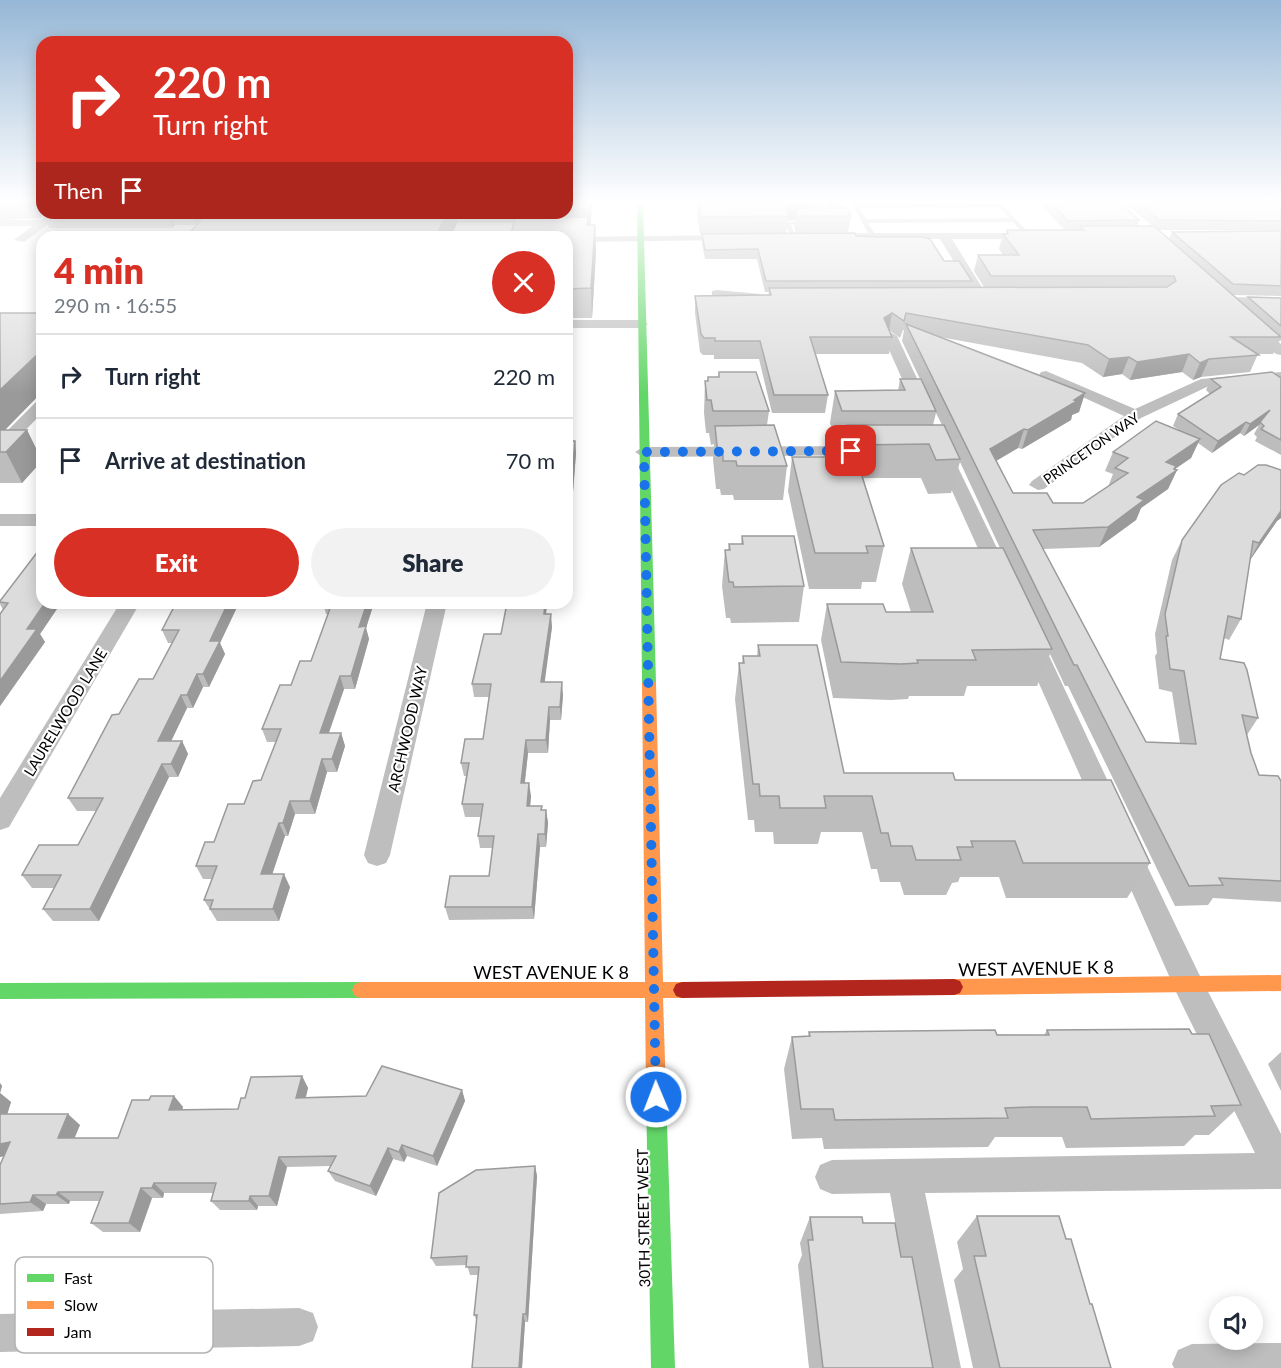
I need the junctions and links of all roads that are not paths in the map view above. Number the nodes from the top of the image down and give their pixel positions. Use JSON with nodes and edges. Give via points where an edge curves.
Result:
{"nodes":[{"id":1,"x":641,"y":266,"type":"edge"},
{"id":2,"x":963,"y":266,"type":"edge"},
{"id":3,"x":717,"y":294,"type":"edge"},
{"id":4,"x":982,"y":297,"type":"edge"},
{"id":5,"x":771,"y":298,"type":"edge"},
{"id":6,"x":1281,"y":302,"type":"edge"},
{"id":7,"x":573,"y":324,"type":"edge"},
{"id":8,"x":641,"y":324,"type":"junction"},
{"id":9,"x":890,"y":336,"type":"edge"},
{"id":10,"x":1281,"y":351,"type":"edge"},
{"id":11,"x":1046,"y":375,"type":"edge"},
{"id":12,"x":1281,"y":376,"type":"edge"},
{"id":13,"x":36,"y":410,"type":"edge"},
{"id":14,"x":1135,"y":416,"type":"junction"},
{"id":15,"x":929,"y":420,"type":"edge"},
{"id":16,"x":0,"y":439,"type":"edge"},
{"id":17,"x":895,"y":451,"type":"edge"},
{"id":18,"x":919,"y":451,"type":"edge"},
{"id":19,"x":644,"y":452,"type":"junction"},
{"id":20,"x":1038,"y":485,"type":"dead end"},
{"id":21,"x":0,"y":520,"type":"edge"},
{"id":22,"x":36,"y":520,"type":"edge"},
{"id":23,"x":1008,"y":592,"type":"edge"},
{"id":24,"x":126,"y":609,"type":"edge"},
{"id":25,"x":436,"y":609,"type":"edge"},
{"id":26,"x":1023,"y":625,"type":"edge"},
{"id":27,"x":0,"y":820,"type":"edge"},
{"id":28,"x":377,"y":855,"type":"dead end"},
{"id":29,"x":1281,"y":983,"type":"edge"},
{"id":30,"x":1188,"y":984,"type":"junction"},
{"id":31,"x":0,"y":990,"type":"edge"},
{"id":32,"x":654,"y":990,"type":"junction"},
{"id":33,"x":1281,"y":1171,"type":"edge"},
{"id":34,"x":904,"y":1176,"type":"junction"},
{"id":35,"x":832,"y":1177,"type":"dead end"},
{"id":36,"x":300,"y":1328,"type":"dead end"},
{"id":37,"x":213,"y":1329,"type":"edge"},
{"id":38,"x":0,"y":1333,"type":"edge"},
{"id":39,"x":15,"y":1333,"type":"edge"},
{"id":40,"x":1281,"y":1363,"type":"edge"},
{"id":41,"x":1192,"y":1364,"type":"dead end"},
{"id":42,"x":663,"y":1368,"type":"edge"},
{"id":43,"x":942,"y":1368,"type":"edge"}],
"edges":[{"from":1,"to":8,"type":"main road","name":"30TH STREET WEST"},
{"from":2,"to":4,"type":"street"},
{"from":3,"to":5,"type":"street"},
{"from":6,"to":10,"type":"street","via":[[1220,298]]},
{"from":7,"to":8,"type":"street"},
{"from":8,"to":19,"type":"main road","name":"30TH STREET WEST"},
{"from":9,"to":15,"type":"street"},
{"from":11,"to":14,"type":"street"},
{"from":12,"to":14,"type":"street","name":"PRINCETON WAY","via":[[1206,382]]},
{"from":13,"to":16,"type":"street","via":[[8,439]]},
{"from":14,"to":20,"type":"street","name":"PRINCETON WAY"},
{"from":17,"to":19,"type":"street"},
{"from":18,"to":23,"type":"street","via":[[941,446]]},
{"from":19,"to":32,"type":"main road","name":"30TH STREET WEST"},
{"from":21,"to":22,"type":"street"},
{"from":24,"to":27,"type":"street","name":"LAURELWOOD LANE"},
{"from":25,"to":28,"type":"street","name":"ARCHWOOD WAY"},
{"from":26,"to":30,"type":"street"},
{"from":29,"to":30,"type":"main road","name":"WEST AVENUE K 8"},
{"from":30,"to":32,"type":"main road","name":"WEST AVENUE K 8"},
{"from":30,"to":33,"type":"street"},
{"from":31,"to":32,"type":"main road","name":"WEST AVENUE K 8"},
{"from":32,"to":42,"type":"main road","name":"30TH STREET WEST"},
{"from":33,"to":34,"type":"street"},
{"from":34,"to":35,"type":"street"},
{"from":34,"to":43,"type":"street"},
{"from":36,"to":37,"type":"street"},
{"from":38,"to":39,"type":"street"},
{"from":40,"to":41,"type":"street"}]}
